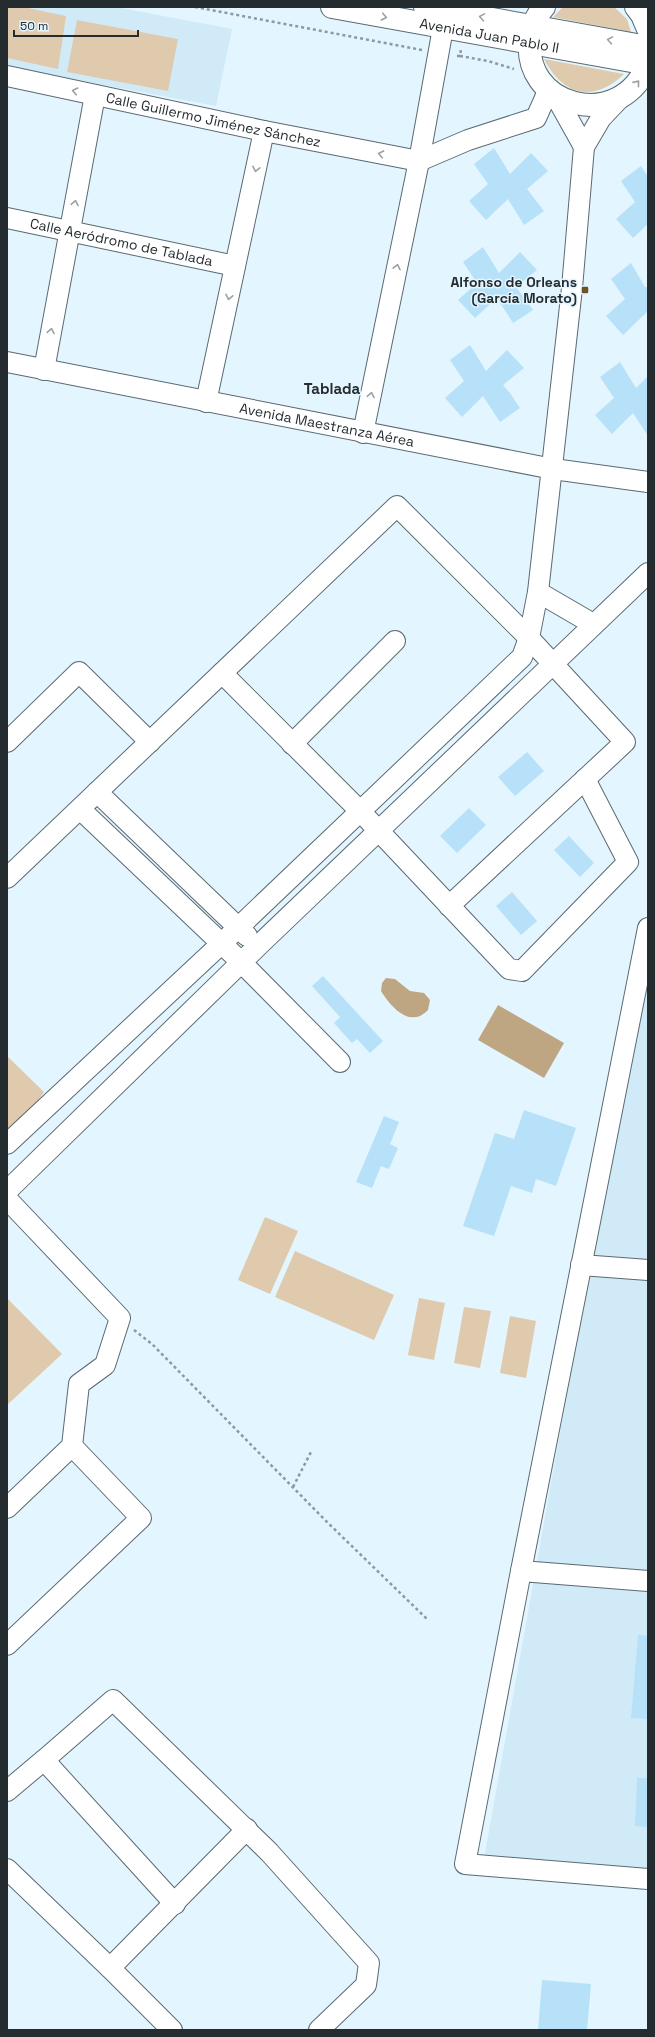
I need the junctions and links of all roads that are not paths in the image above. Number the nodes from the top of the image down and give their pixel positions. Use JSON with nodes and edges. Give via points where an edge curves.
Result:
{"nodes":[{"id":1,"x":332,"y":7,"type":"edge"},
{"id":2,"x":425,"y":7,"type":"edge"},
{"id":3,"x":544,"y":7,"type":"edge"},
{"id":4,"x":636,"y":7,"type":"edge"},
{"id":5,"x":443,"y":28,"type":"junction"},
{"id":6,"x":648,"y":29,"type":"edge"},
{"id":7,"x":531,"y":35,"type":"junction"},
{"id":8,"x":648,"y":47,"type":"edge"},
{"id":9,"x":648,"y":63,"type":"edge"},
{"id":10,"x":7,"y":76,"type":"edge"},
{"id":11,"x":552,"y":92,"type":"junction"},
{"id":12,"x":95,"y":95,"type":"junction"},
{"id":13,"x":620,"y":98,"type":"junction"},
{"id":14,"x":264,"y":131,"type":"junction"},
{"id":15,"x":584,"y":147,"type":"junction"},
{"id":16,"x":419,"y":161,"type":"junction"},
{"id":17,"x":7,"y":218,"type":"edge"},
{"id":18,"x":70,"y":231,"type":"junction"},
{"id":19,"x":235,"y":266,"type":"junction"},
{"id":20,"x":7,"y":362,"type":"edge"},
{"id":21,"x":44,"y":370,"type":"junction"},
{"id":22,"x":206,"y":402,"type":"junction"},
{"id":23,"x":363,"y":433,"type":"junction"},
{"id":24,"x":552,"y":469,"type":"junction"},
{"id":25,"x":648,"y":482,"type":"edge"},
{"id":26,"x":648,"y":573,"type":"edge"},
{"id":27,"x":538,"y":592,"type":"junction"},
{"id":28,"x":593,"y":624,"type":"junction"},
{"id":29,"x":529,"y":638,"type":"junction"},
{"id":30,"x":396,"y":641,"type":"dead end"},
{"id":31,"x":552,"y":663,"type":"junction"},
{"id":32,"x":222,"y":673,"type":"junction"},
{"id":33,"x":7,"y":742,"type":"edge"},
{"id":34,"x":150,"y":742,"type":"junction"},
{"id":35,"x":292,"y":744,"type":"junction"},
{"id":36,"x":585,"y":779,"type":"junction"},
{"id":37,"x":98,"y":792,"type":"junction"},
{"id":38,"x":80,"y":809,"type":"junction"},
{"id":39,"x":360,"y":811,"type":"junction"},
{"id":40,"x":378,"y":831,"type":"junction"},
{"id":41,"x":7,"y":878,"type":"edge"},
{"id":42,"x":449,"y":906,"type":"junction"},
{"id":43,"x":238,"y":928,"type":"junction"},
{"id":44,"x":648,"y":928,"type":"edge"},
{"id":45,"x":221,"y":944,"type":"junction"},
{"id":46,"x":258,"y":946,"type":"junction"},
{"id":47,"x":241,"y":962,"type":"junction"},
{"id":48,"x":340,"y":1062,"type":"dead end"},
{"id":49,"x":7,"y":1144,"type":"edge"},
{"id":50,"x":7,"y":1191,"type":"edge"},
{"id":51,"x":7,"y":1199,"type":"edge"},
{"id":52,"x":581,"y":1265,"type":"junction"},
{"id":53,"x":648,"y":1270,"type":"edge"},
{"id":54,"x":72,"y":1446,"type":"junction"},
{"id":55,"x":7,"y":1508,"type":"edge"},
{"id":56,"x":521,"y":1571,"type":"junction"},
{"id":57,"x":648,"y":1581,"type":"edge"},
{"id":58,"x":7,"y":1645,"type":"edge"},
{"id":59,"x":44,"y":1760,"type":"junction"},
{"id":60,"x":7,"y":1791,"type":"edge"},
{"id":61,"x":247,"y":1829,"type":"junction"},
{"id":62,"x":7,"y":1869,"type":"edge"},
{"id":63,"x":648,"y":1879,"type":"edge"},
{"id":64,"x":175,"y":1904,"type":"junction"},
{"id":65,"x":110,"y":1968,"type":"junction"},
{"id":66,"x":172,"y":2030,"type":"edge"},
{"id":67,"x":319,"y":2030,"type":"edge"}],
"edges":[{"from":1,"to":5,"type":"main road","name":"Avenida Juan Pablo II","one_way":true},
{"from":7,"to":2,"type":"main road","name":"Avenida Juan Pablo II","one_way":true},
{"from":3,"to":7,"type":"main road"},
{"from":4,"to":6,"type":"main road"},
{"from":5,"to":7,"type":"main road","name":"Avenida Juan Pablo II"},
{"from":5,"to":16,"type":"street"},
{"from":8,"to":7,"type":"main road","name":"Avenida Juan Pablo II","one_way":true},
{"from":7,"to":9,"type":"main road","name":"Avenida Juan Pablo II"},
{"from":7,"to":11,"type":"main road","via":[[532,63],[540,81]]},
{"from":13,"to":9,"type":"main road","one_way":true,"via":[[642,77]]},
{"from":12,"to":10,"type":"street","name":"Calle Guillermo Jiménez Sánchez","one_way":true},
{"from":11,"to":13,"type":"main road","via":[[570,103],[587,106],[604,104]]},
{"from":11,"to":15,"type":"street"},
{"from":11,"to":16,"type":"street","via":[[536,118],[468,140]]},
{"from":12,"to":14,"type":"street","name":"Calle Guillermo Jiménez Sánchez"},
{"from":18,"to":12,"type":"street","one_way":true},
{"from":13,"to":15,"type":"street","via":[[601,118]]},
{"from":16,"to":14,"type":"street","name":"Calle Guillermo Jiménez Sánchez","one_way":true},
{"from":14,"to":19,"type":"street","one_way":true},
{"from":15,"to":24,"type":"street","via":[[572,288]]},
{"from":23,"to":16,"type":"street","one_way":true},
{"from":17,"to":18,"type":"street","name":"Calle Aeródromo de Tablada"},
{"from":18,"to":19,"type":"street","name":"Calle Aeródromo de Tablada"},
{"from":21,"to":18,"type":"street","one_way":true},
{"from":19,"to":22,"type":"street","one_way":true},
{"from":20,"to":21,"type":"street","name":"Avenida Maestranza Aérea"},
{"from":21,"to":22,"type":"street","name":"Avenida Maestranza Aérea"},
{"from":22,"to":23,"type":"street","name":"Avenida Maestranza Aérea"},
{"from":23,"to":24,"type":"street","name":"Avenida Maestranza Aérea"},
{"from":24,"to":25,"type":"street","name":"Avenida Maestranza Aérea"},
{"from":24,"to":27,"type":"street"},
{"from":26,"to":28,"type":"street"},
{"from":27,"to":28,"type":"street"},
{"from":27,"to":29,"type":"street"},
{"from":28,"to":31,"type":"street"},
{"from":29,"to":31,"type":"street"},
{"from":29,"to":32,"type":"street","via":[[397,506]]},
{"from":29,"to":39,"type":"street","via":[[522,657]]},
{"from":30,"to":35,"type":"street"},
{"from":31,"to":36,"type":"street","via":[[625,742]]},
{"from":31,"to":40,"type":"street"},
{"from":32,"to":34,"type":"street"},
{"from":32,"to":35,"type":"street"},
{"from":33,"to":34,"type":"street","via":[[79,672]]},
{"from":34,"to":37,"type":"street"},
{"from":35,"to":39,"type":"street"},
{"from":36,"to":42,"type":"street"},
{"from":36,"to":42,"type":"street","via":[[628,862],[522,971],[509,969]]},
{"from":37,"to":38,"type":"street"},
{"from":37,"to":43,"type":"street"},
{"from":38,"to":41,"type":"street"},
{"from":38,"to":45,"type":"street"},
{"from":39,"to":40,"type":"street"},
{"from":39,"to":43,"type":"street"},
{"from":40,"to":42,"type":"street"},
{"from":40,"to":46,"type":"street"},
{"from":43,"to":45,"type":"street"},
{"from":43,"to":46,"type":"street"},
{"from":44,"to":52,"type":"street"},
{"from":45,"to":47,"type":"street"},
{"from":45,"to":49,"type":"street"},
{"from":46,"to":47,"type":"street"},
{"from":47,"to":48,"type":"street"},
{"from":47,"to":50,"type":"street"},
{"from":51,"to":54,"type":"street","via":[[120,1318],[105,1365],[80,1384]]},
{"from":52,"to":53,"type":"street"},
{"from":52,"to":56,"type":"street"},
{"from":54,"to":55,"type":"street"},
{"from":54,"to":58,"type":"street","via":[[141,1518]]},
{"from":56,"to":57,"type":"street"},
{"from":56,"to":63,"type":"street","via":[[465,1864]]},
{"from":59,"to":60,"type":"street"},
{"from":59,"to":61,"type":"street","via":[[113,1700]]},
{"from":59,"to":64,"type":"street"},
{"from":61,"to":64,"type":"street"},
{"from":61,"to":67,"type":"street","via":[[369,1963],[366,1985]]},
{"from":62,"to":65,"type":"street"},
{"from":64,"to":65,"type":"street"},
{"from":65,"to":66,"type":"street"}]}
